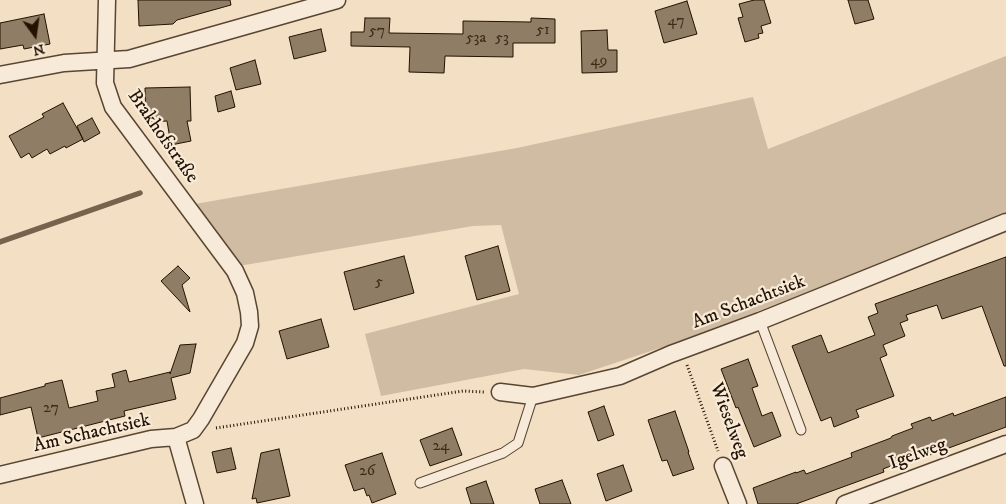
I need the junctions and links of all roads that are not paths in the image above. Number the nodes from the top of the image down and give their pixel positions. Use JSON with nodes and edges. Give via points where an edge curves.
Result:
{"nodes":[{"id":1,"x":107,"y":0,"type":"edge"},
{"id":2,"x":336,"y":0,"type":"edge"},
{"id":3,"x":106,"y":60,"type":"junction"},
{"id":4,"x":0,"y":75,"type":"edge"},
{"id":5,"x":1006,"y":222,"type":"edge"},
{"id":6,"x":760,"y":322,"type":"junction"},
{"id":7,"x":500,"y":392,"type":"road end"},
{"id":8,"x":533,"y":396,"type":"junction"},
{"id":9,"x":193,"y":430,"type":"joint"},
{"id":10,"x":801,"y":430,"type":"dead end"},
{"id":11,"x":176,"y":437,"type":"junction"},
{"id":12,"x":1006,"y":444,"type":"edge"},
{"id":13,"x":723,"y":466,"type":"road end"},
{"id":14,"x":0,"y":475,"type":"edge"},
{"id":15,"x":420,"y":483,"type":"dead end"},
{"id":16,"x":195,"y":504,"type":"edge"},
{"id":17,"x":738,"y":504,"type":"edge"},
{"id":18,"x":845,"y":504,"type":"edge"}],
"edges":[{"from":1,"to":3,"type":"street","name":"Brakhofstraße"},
{"from":2,"to":3,"type":"street","via":[[129,59]]},
{"from":3,"to":4,"type":"street","via":[[64,63]]},
{"from":3,"to":9,"type":"street","name":"Brakhofstraße","via":[[105,83],[113,107],[235,271],[245,293],[250,326],[245,343]]},
{"from":5,"to":6,"type":"street","name":"Am Schachtsiek"},
{"from":6,"to":8,"type":"street","name":"Am Schachtsiek","via":[[620,376]]},
{"from":6,"to":10,"type":"lane"},
{"from":7,"to":8,"type":"street","name":"Am Schachtsiek"},
{"from":8,"to":15,"type":"lane","via":[[518,443],[503,453]]},
{"from":9,"to":11,"type":"street","name":"Am Schachtsiek"},
{"from":11,"to":14,"type":"street","name":"Am Schachtsiek","via":[[151,439]]},
{"from":11,"to":16,"type":"street"},
{"from":12,"to":18,"type":"street","name":"Igelweg"},
{"from":13,"to":17,"type":"street","name":"Wieselweg"}]}
